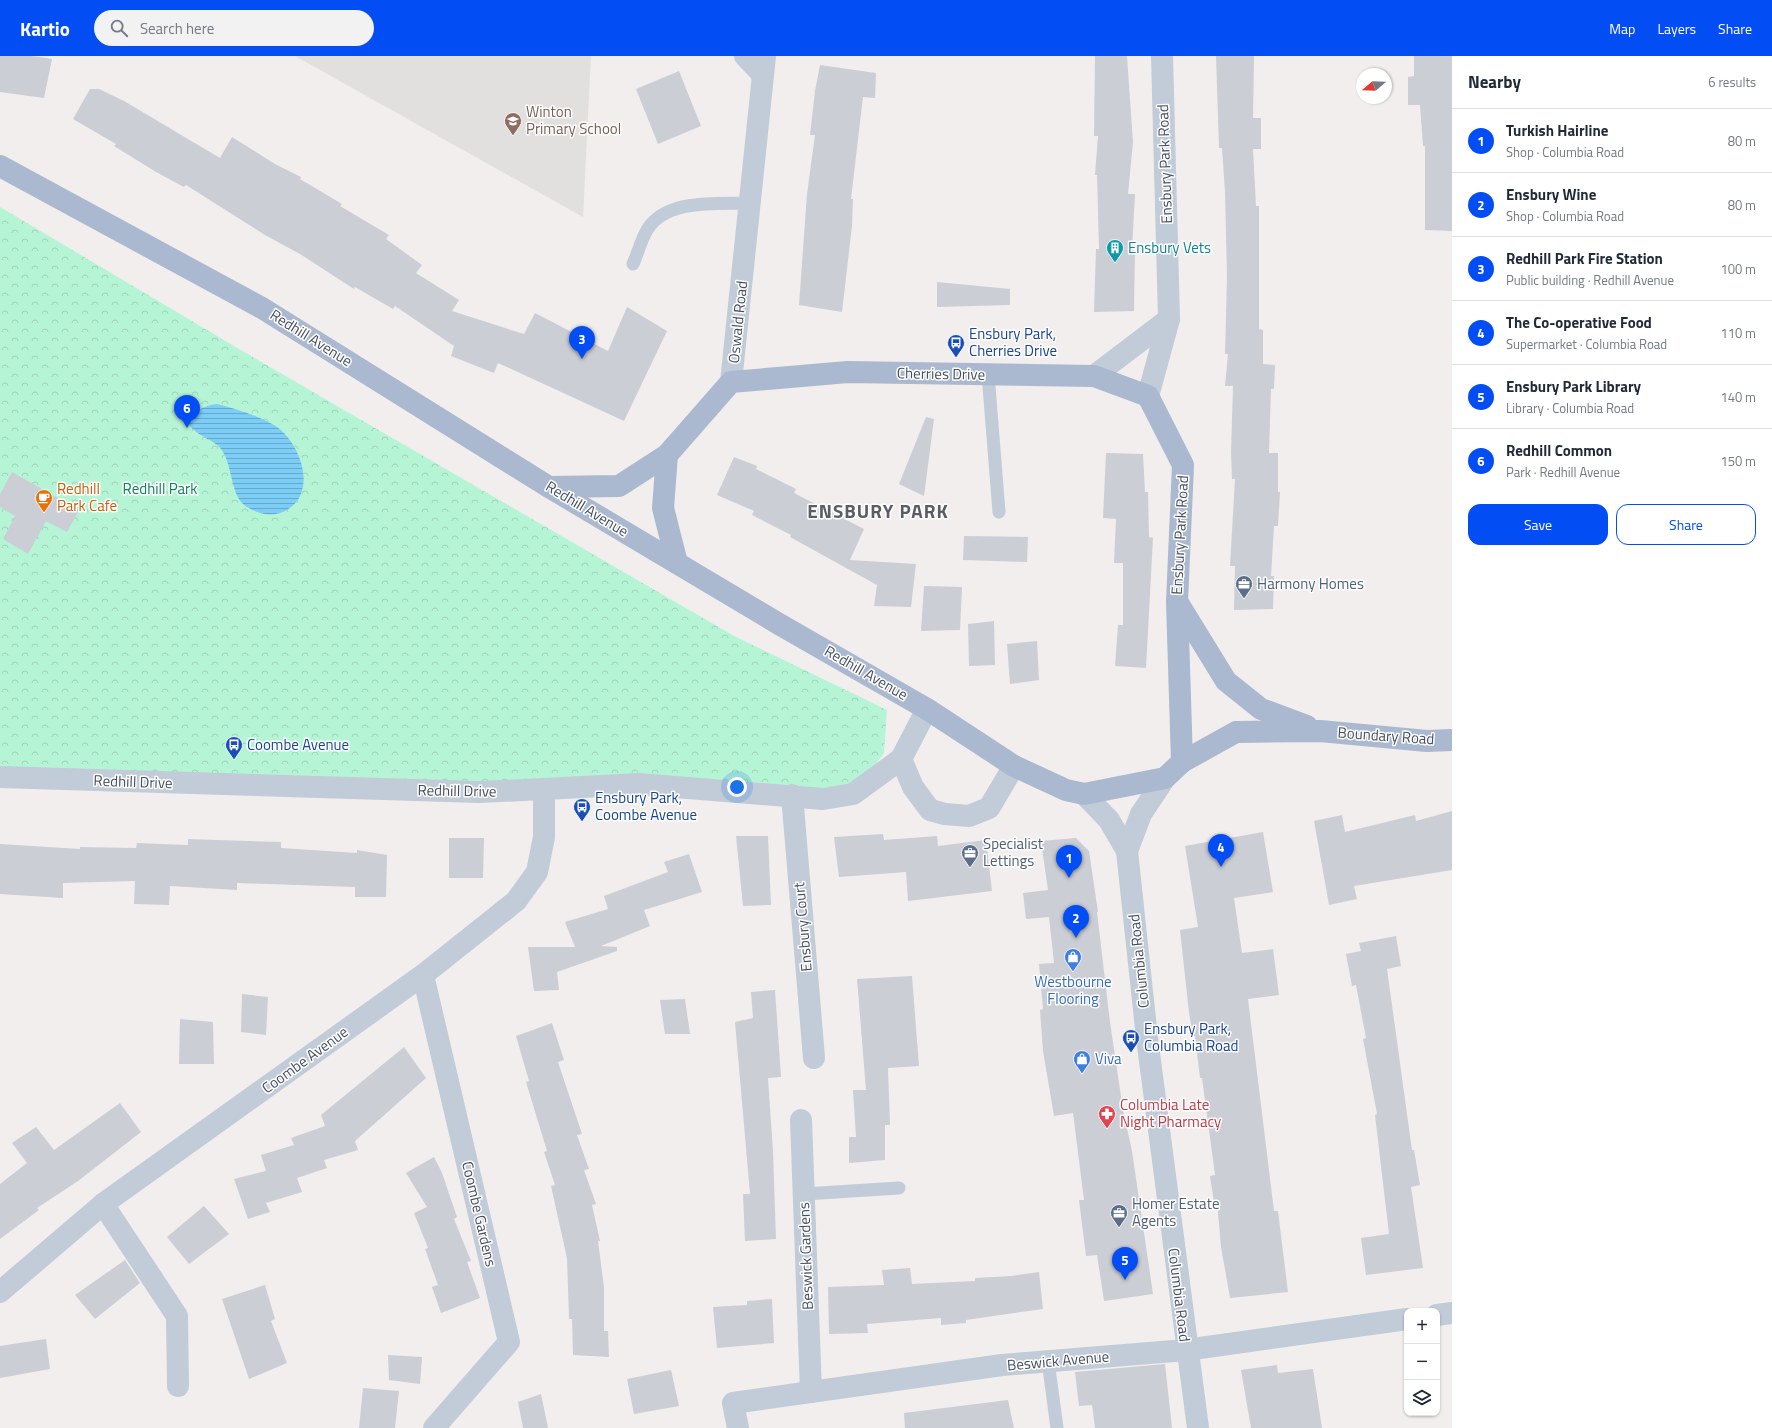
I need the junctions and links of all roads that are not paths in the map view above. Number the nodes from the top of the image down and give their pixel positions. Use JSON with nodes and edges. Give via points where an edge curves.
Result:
{"nodes":[{"id":1,"x":745,"y":56,"type":"edge"},
{"id":2,"x":1162,"y":56,"type":"edge"},
{"id":3,"x":764,"y":65,"type":"edge"},
{"id":4,"x":0,"y":166,"type":"edge"},
{"id":5,"x":750,"y":203,"type":"junction"},
{"id":6,"x":633,"y":264,"type":"dead end"},
{"id":7,"x":1169,"y":319,"type":"junction"},
{"id":8,"x":988,"y":374,"type":"junction"},
{"id":9,"x":1094,"y":376,"type":"junction"},
{"id":10,"x":731,"y":382,"type":"junction"},
{"id":11,"x":1148,"y":396,"type":"junction"},
{"id":12,"x":667,"y":456,"type":"junction"},
{"id":13,"x":549,"y":487,"type":"junction"},
{"id":14,"x":999,"y":512,"type":"dead end"},
{"id":15,"x":678,"y":563,"type":"junction"},
{"id":16,"x":1177,"y":602,"type":"junction"},
{"id":17,"x":928,"y":709,"type":"junction"},
{"id":18,"x":1320,"y":731,"type":"junction"},
{"id":19,"x":1452,"y":740,"type":"edge"},
{"id":20,"x":900,"y":759,"type":"junction"},
{"id":21,"x":1182,"y":762,"type":"junction"},
{"id":22,"x":1014,"y":766,"type":"junction"},
{"id":23,"x":0,"y":778,"type":"edge"},
{"id":24,"x":1165,"y":778,"type":"junction"},
{"id":25,"x":544,"y":789,"type":"junction"},
{"id":26,"x":1084,"y":794,"type":"junction"},
{"id":27,"x":792,"y":795,"type":"junction"},
{"id":28,"x":1127,"y":851,"type":"junction"},
{"id":29,"x":423,"y":975,"type":"junction"},
{"id":30,"x":814,"y":1058,"type":"dead end"},
{"id":31,"x":801,"y":1120,"type":"dead end"},
{"id":32,"x":898,"y":1188,"type":"dead end"},
{"id":33,"x":804,"y":1194,"type":"junction"},
{"id":34,"x":103,"y":1204,"type":"junction"},
{"id":35,"x":0,"y":1292,"type":"edge"},
{"id":36,"x":1452,"y":1313,"type":"edge"},
{"id":37,"x":1440,"y":1315,"type":"edge"},
{"id":38,"x":1404,"y":1319,"type":"edge"},
{"id":39,"x":1186,"y":1350,"type":"junction"},
{"id":40,"x":1048,"y":1361,"type":"junction"},
{"id":41,"x":178,"y":1386,"type":"dead end"},
{"id":42,"x":811,"y":1392,"type":"junction"},
{"id":43,"x":434,"y":1428,"type":"edge"},
{"id":44,"x":738,"y":1428,"type":"edge"},
{"id":45,"x":1057,"y":1428,"type":"edge"},
{"id":46,"x":1198,"y":1428,"type":"edge"}],
"edges":[{"from":1,"to":3,"type":"street"},
{"from":2,"to":7,"type":"street","name":"Ensbury Park Road"},
{"from":3,"to":5,"type":"street","name":"Oswald Road"},
{"from":4,"to":13,"type":"main road","name":"Redhill Avenue","via":[[262,308]]},
{"from":5,"to":6,"type":"lane","via":[[696,204],[666,212],[648,229]]},
{"from":5,"to":10,"type":"street","name":"Oswald Road"},
{"from":7,"to":9,"type":"street"},
{"from":7,"to":11,"type":"street","name":"Ensbury Park Road"},
{"from":8,"to":9,"type":"main road","name":"Cherries Drive"},
{"from":8,"to":10,"type":"main road","name":"Cherries Drive","via":[[848,372]]},
{"from":8,"to":14,"type":"lane"},
{"from":9,"to":11,"type":"main road","name":"Cherries Drive"},
{"from":10,"to":12,"type":"main road","name":"Oswald Road"},
{"from":11,"to":16,"type":"main road","name":"Ensbury Park Road","via":[[1184,465]]},
{"from":12,"to":13,"type":"main road","name":"Oswald Road","via":[[619,486]]},
{"from":12,"to":15,"type":"main road","via":[[663,508]]},
{"from":13,"to":15,"type":"main road","name":"Redhill Avenue"},
{"from":15,"to":17,"type":"main road","name":"Redhill Avenue"},
{"from":16,"to":18,"type":"main road","name":"Boundary Road","via":[[1226,681],[1261,709]]},
{"from":16,"to":21,"type":"main road","name":"Ensbury Park Road"},
{"from":17,"to":20,"type":"street","name":"Redhill Drive"},
{"from":17,"to":22,"type":"main road","name":"Redhill Avenue"},
{"from":18,"to":19,"type":"main road","name":"Boundary Road","via":[[1427,741]]},
{"from":18,"to":21,"type":"main road","name":"Boundary Road","via":[[1236,732]]},
{"from":20,"to":22,"type":"street","via":[[914,787],[930,810],[969,816],[989,808]]},
{"from":20,"to":27,"type":"street","name":"Redhill Drive","via":[[854,794],[823,799]]},
{"from":21,"to":24,"type":"main road"},
{"from":22,"to":26,"type":"main road","name":"Redhill Avenue","via":[[1066,790]]},
{"from":23,"to":25,"type":"street","name":"Redhill Drive","via":[[479,792]]},
{"from":24,"to":26,"type":"main road","name":"Redhill Avenue"},
{"from":24,"to":28,"type":"street","name":"Columbia Road","via":[[1141,814]]},
{"from":25,"to":27,"type":"street","name":"Redhill Drive","via":[[639,784]]},
{"from":25,"to":29,"type":"street","name":"Coombe Avenue","via":[[544,837],[536,872],[516,901]]},
{"from":26,"to":28,"type":"street","name":"Columbia Road","via":[[1109,820]]},
{"from":27,"to":30,"type":"street","name":"Ensbury Court"},
{"from":28,"to":39,"type":"street","name":"Columbia Road","via":[[1148,1046]]},
{"from":29,"to":34,"type":"street","name":"Coombe Avenue"},
{"from":29,"to":43,"type":"street","name":"Coombe Gardens","via":[[509,1342]]},
{"from":31,"to":33,"type":"street","name":"Beswick Gardens"},
{"from":32,"to":33,"type":"lane"},
{"from":33,"to":42,"type":"street","name":"Beswick Gardens"},
{"from":34,"to":35,"type":"street","name":"Coombe Avenue"},
{"from":34,"to":41,"type":"street","via":[[177,1316]]},
{"from":36,"to":37,"type":"street"},
{"from":38,"to":39,"type":"street","name":"Beswick Avenue"},
{"from":39,"to":40,"type":"street","name":"Beswick Avenue"},
{"from":39,"to":46,"type":"street","name":"Columbia Road"},
{"from":40,"to":42,"type":"street","name":"Beswick Avenue"},
{"from":40,"to":45,"type":"lane"},
{"from":42,"to":44,"type":"street","name":"Beswick Avenue","via":[[733,1403]]}]}
